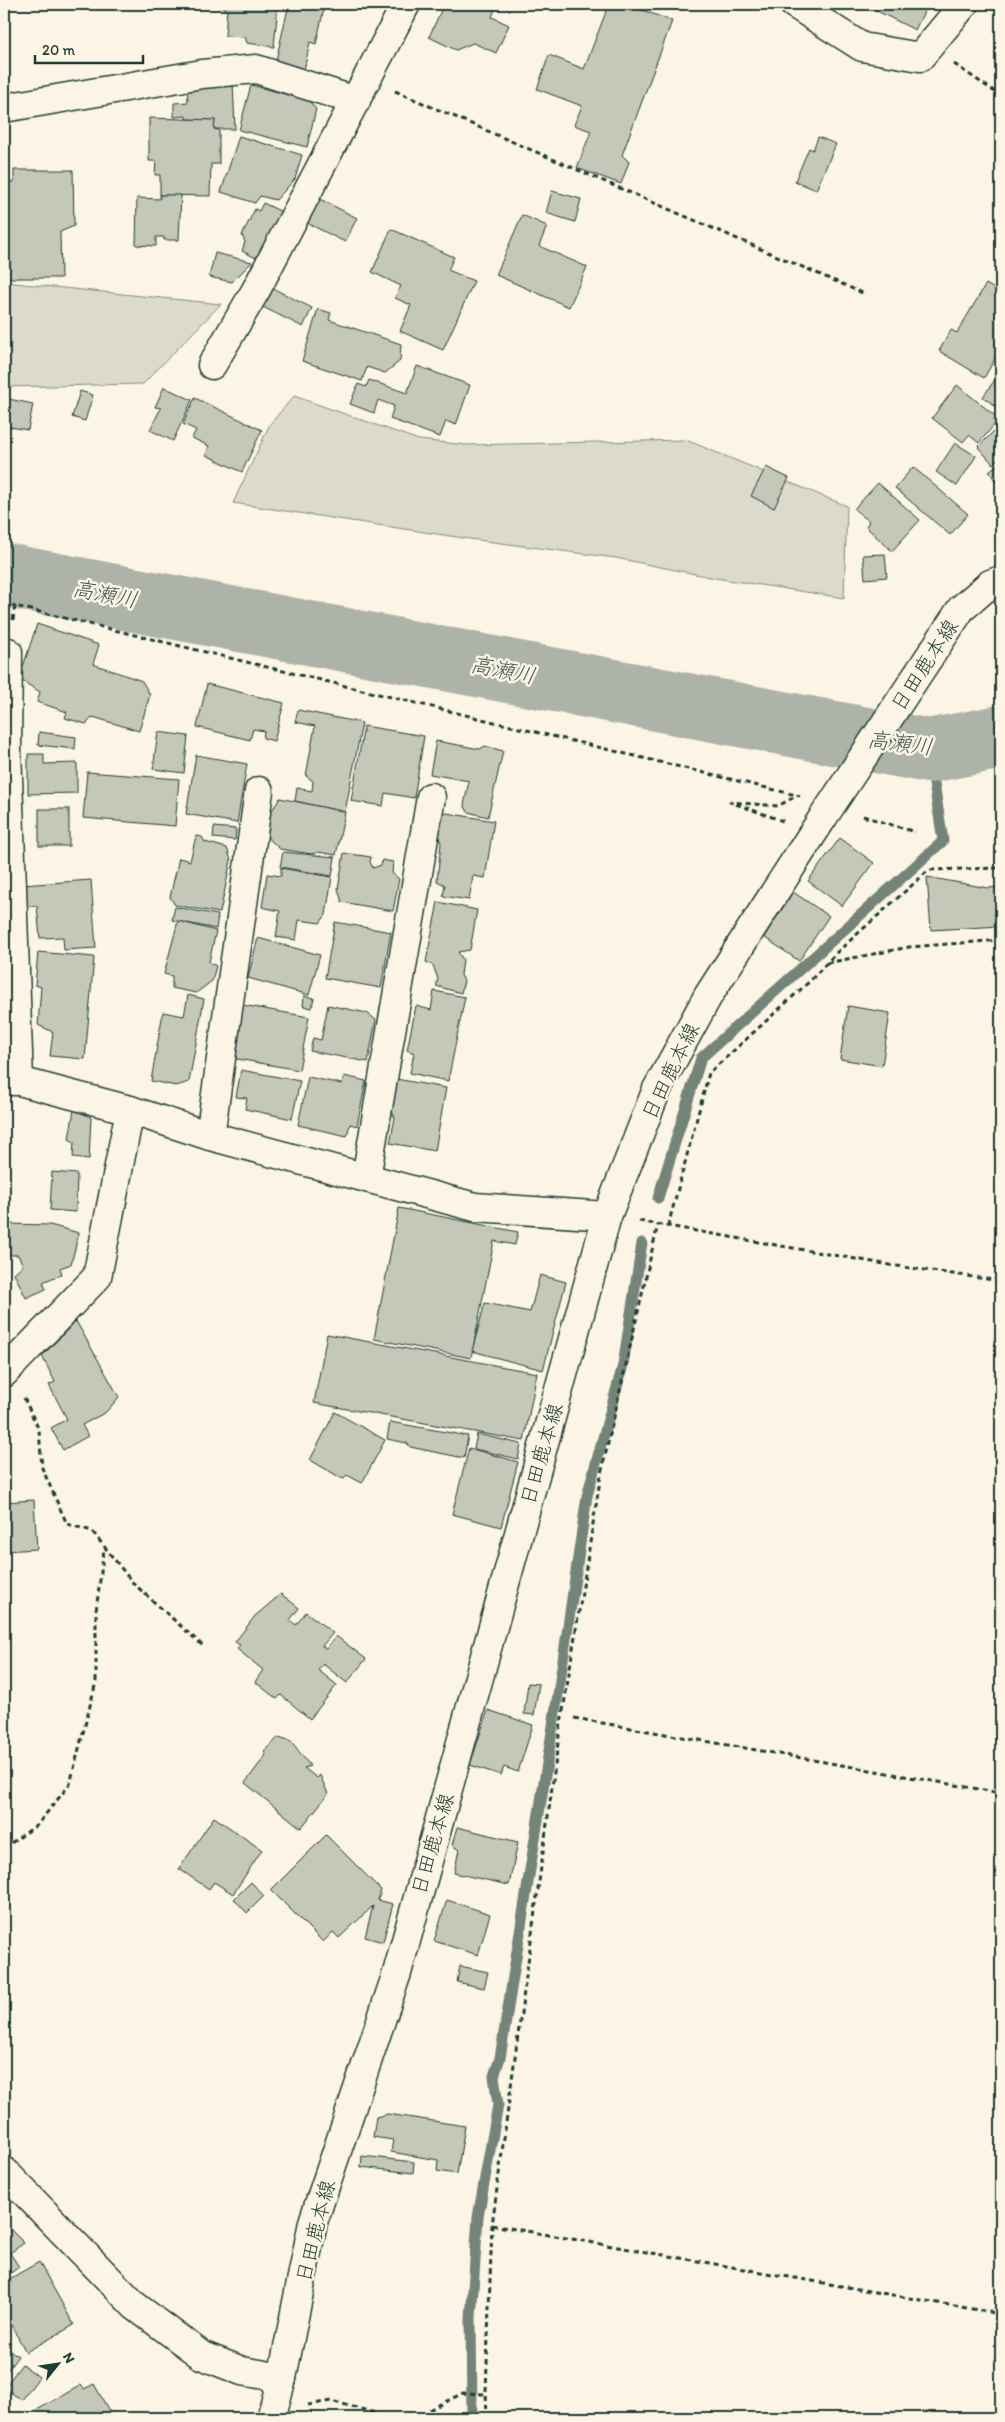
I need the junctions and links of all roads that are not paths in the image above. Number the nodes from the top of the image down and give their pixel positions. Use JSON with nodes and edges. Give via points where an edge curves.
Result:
{"nodes":[{"id":1,"x":406,"y":4,"type":"edge"},
{"id":2,"x":794,"y":4,"type":"edge"},
{"id":3,"x":964,"y":4,"type":"edge"},
{"id":4,"x":362,"y":90,"type":"junction"},
{"id":5,"x":4,"y":108,"type":"edge"},
{"id":6,"x":212,"y":365,"type":"dead end"},
{"id":7,"x":1001,"y":580,"type":"edge"},
{"id":8,"x":8,"y":652,"type":"road end"},
{"id":9,"x":259,"y":791,"type":"dead end"},
{"id":10,"x":430,"y":797,"type":"dead end"},
{"id":11,"x":12,"y":1081,"type":"edge"},
{"id":12,"x":130,"y":1110,"type":"junction"},
{"id":13,"x":210,"y":1136,"type":"junction"},
{"id":14,"x":366,"y":1178,"type":"junction"},
{"id":15,"x":607,"y":1216,"type":"junction"},
{"id":16,"x":6,"y":1371,"type":"edge"},
{"id":17,"x":4,"y":2171,"type":"edge"},
{"id":18,"x":282,"y":2378,"type":"junction"},
{"id":19,"x":272,"y":2415,"type":"edge"}],
"edges":[{"from":1,"to":4,"type":"street"},
{"from":2,"to":3,"type":"street","via":[[862,47],[920,57]]},
{"from":4,"to":5,"type":"street","via":[[256,69],[202,74]]},
{"from":4,"to":6,"type":"street","via":[[256,290]]},
{"from":7,"to":15,"type":"street","name":"日田鹿本線","bridge":true,"via":[[990,584],[961,609],[708,996],[657,1089]]},
{"from":8,"to":11,"type":"street"},
{"from":9,"to":13,"type":"street"},
{"from":10,"to":14,"type":"street"},
{"from":11,"to":12,"type":"street"},
{"from":12,"to":13,"type":"street"},
{"from":12,"to":16,"type":"street","via":[[97,1277]]},
{"from":13,"to":14,"type":"street"},
{"from":14,"to":15,"type":"street","via":[[475,1207]]},
{"from":15,"to":18,"type":"street","name":"日田鹿本線","via":[[397,1972],[313,2222]]},
{"from":17,"to":18,"type":"street","via":[[135,2306],[201,2355],[242,2371]]},
{"from":18,"to":19,"type":"street","name":"日田鹿本線"}]}
